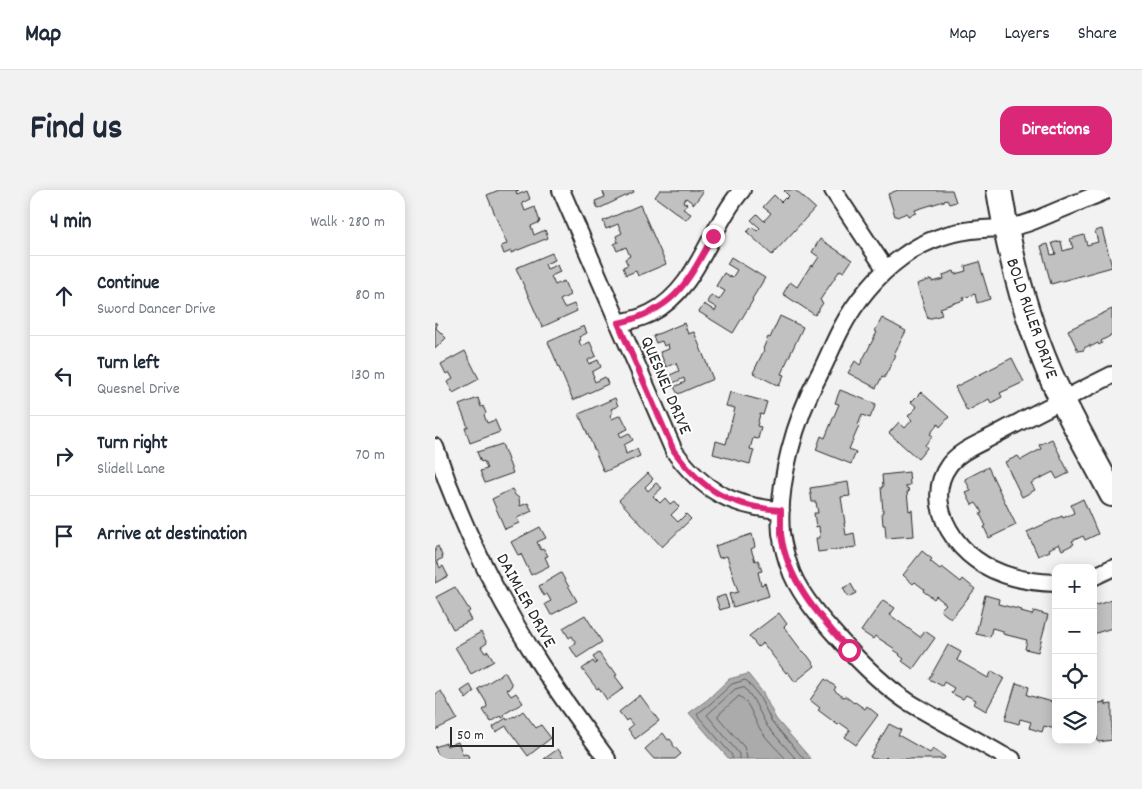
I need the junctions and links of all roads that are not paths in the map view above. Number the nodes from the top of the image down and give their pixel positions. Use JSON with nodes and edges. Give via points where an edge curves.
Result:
{"nodes":[{"id":1,"x":561,"y":190,"type":"edge"},
{"id":2,"x":742,"y":190,"type":"edge"},
{"id":3,"x":833,"y":190,"type":"edge"},
{"id":4,"x":999,"y":190,"type":"edge"},
{"id":5,"x":1108,"y":190,"type":"edge"},
{"id":6,"x":1005,"y":228,"type":"junction"},
{"id":7,"x":887,"y":270,"type":"junction"},
{"id":8,"x":618,"y":323,"type":"junction"},
{"id":9,"x":1112,"y":374,"type":"edge"},
{"id":10,"x":1063,"y":400,"type":"junction"},
{"id":11,"x":435,"y":447,"type":"edge"},
{"id":12,"x":1112,"y":494,"type":"edge"},
{"id":13,"x":781,"y":510,"type":"junction"},
{"id":14,"x":1112,"y":568,"type":"edge"},
{"id":15,"x":1097,"y":575,"type":"edge"},
{"id":16,"x":1052,"y":583,"type":"edge"},
{"id":17,"x":607,"y":759,"type":"edge"},
{"id":18,"x":1012,"y":759,"type":"edge"}],
"edges":[{"from":1,"to":8,"type":"street","name":"QUESNEL DRIVE"},
{"from":2,"to":8,"type":"street","via":[[681,289],[653,312]]},
{"from":3,"to":7,"type":"street"},
{"from":4,"to":6,"type":"street","name":"BOLD RULER DRIVE"},
{"from":5,"to":6,"type":"street","via":[[1022,225]]},
{"from":6,"to":7,"type":"street","via":[[962,231],[941,237],[920,245]]},
{"from":6,"to":10,"type":"street","name":"BOLD RULER DRIVE","via":[[1038,343]]},
{"from":7,"to":13,"type":"street","via":[[856,305],[812,387],[789,452]]},
{"from":8,"to":13,"type":"street","name":"QUESNEL DRIVE","via":[[674,451],[685,467],[727,498],[745,505]]},
{"from":9,"to":10,"type":"street"},
{"from":10,"to":12,"type":"street","name":"BOLD RULER DRIVE"},
{"from":10,"to":16,"type":"street","via":[[960,454],[949,464],[939,490],[939,506],[950,532],[976,560],[1012,577]]},
{"from":11,"to":17,"type":"street","name":"DAIMLER DRIVE","via":[[477,551],[504,603],[566,704]]},
{"from":13,"to":18,"type":"street","via":[[781,534],[793,576],[803,595],[849,650],[905,700]]},
{"from":14,"to":15,"type":"street"}]}
